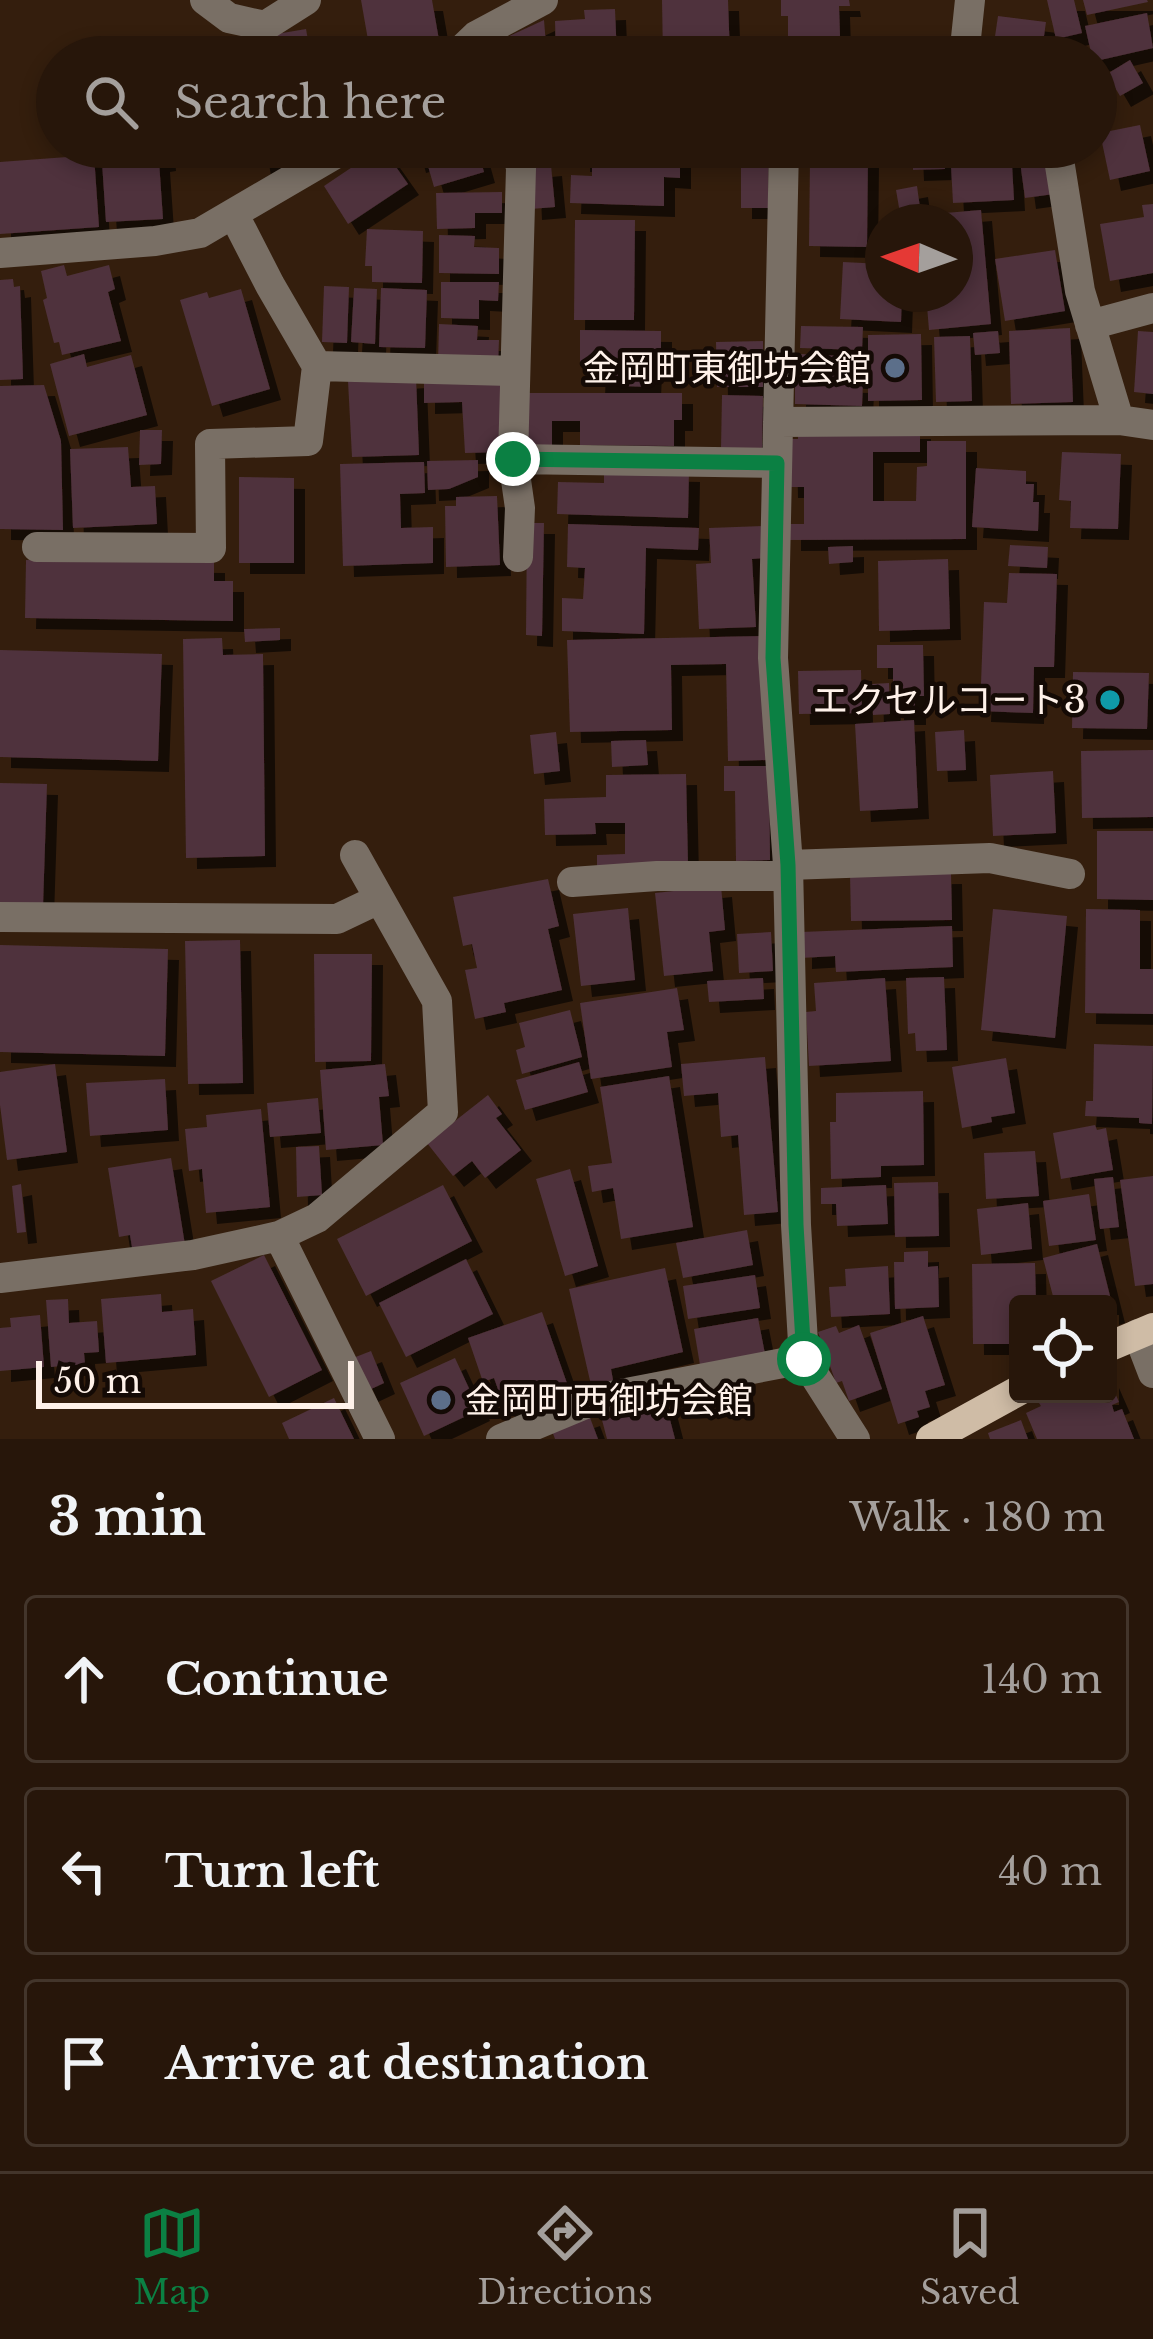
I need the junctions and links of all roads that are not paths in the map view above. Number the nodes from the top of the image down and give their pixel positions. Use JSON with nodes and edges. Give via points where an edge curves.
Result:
{"nodes":[{"id":1,"x":206,"y":0,"type":"edge"},
{"id":2,"x":305,"y":0,"type":"edge"},
{"id":3,"x":543,"y":0,"type":"edge"},
{"id":4,"x":970,"y":0,"type":"edge"},
{"id":5,"x":492,"y":36,"type":"edge"},
{"id":6,"x":966,"y":36,"type":"edge"},
{"id":7,"x":312,"y":168,"type":"edge"},
{"id":8,"x":521,"y":168,"type":"edge"},
{"id":9,"x":784,"y":168,"type":"edge"},
{"id":10,"x":1060,"y":168,"type":"edge"},
{"id":11,"x":234,"y":215,"type":"junction"},
{"id":12,"x":0,"y":254,"type":"edge"},
{"id":13,"x":1153,"y":308,"type":"edge"},
{"id":14,"x":1090,"y":325,"type":"junction"},
{"id":15,"x":317,"y":365,"type":"junction"},
{"id":16,"x":515,"y":371,"type":"junction"},
{"id":17,"x":1119,"y":420,"type":"junction"},
{"id":18,"x":778,"y":422,"type":"junction"},
{"id":19,"x":1153,"y":425,"type":"edge"},
{"id":20,"x":513,"y":459,"type":"junction"},
{"id":21,"x":777,"y":463,"type":"junction"},
{"id":22,"x":37,"y":547,"type":"dead end"},
{"id":23,"x":518,"y":557,"type":"dead end"},
{"id":24,"x":355,"y":855,"type":"dead end"},
{"id":25,"x":788,"y":870,"type":"junction"},
{"id":26,"x":1070,"y":874,"type":"dead end"},
{"id":27,"x":572,"y":882,"type":"dead end"},
{"id":28,"x":379,"y":899,"type":"junction"},
{"id":29,"x":0,"y":917,"type":"edge"},
{"id":30,"x":279,"y":1236,"type":"junction"},
{"id":31,"x":0,"y":1278,"type":"edge"},
{"id":32,"x":1146,"y":1331,"type":"edge"},
{"id":33,"x":1117,"y":1343,"type":"edge"},
{"id":34,"x":804,"y":1359,"type":"junction"},
{"id":35,"x":1153,"y":1373,"type":"edge"},
{"id":36,"x":1009,"y":1396,"type":"edge"},
{"id":37,"x":380,"y":1439,"type":"edge"},
{"id":38,"x":501,"y":1439,"type":"edge"},
{"id":39,"x":855,"y":1439,"type":"edge"},
{"id":40,"x":931,"y":1439,"type":"edge"}],
"edges":[{"from":1,"to":2,"type":"street","via":[[229,18],[265,26]]},
{"from":3,"to":5,"type":"street"},
{"from":4,"to":6,"type":"street"},
{"from":7,"to":11,"type":"street"},
{"from":8,"to":16,"type":"street"},
{"from":9,"to":18,"type":"street"},
{"from":10,"to":14,"type":"street"},
{"from":11,"to":12,"type":"street","via":[[200,233],[155,241]]},
{"from":11,"to":15,"type":"street"},
{"from":13,"to":14,"type":"street"},
{"from":14,"to":17,"type":"street"},
{"from":15,"to":16,"type":"street"},
{"from":15,"to":22,"type":"street","via":[[308,441],[210,444],[211,548]]},
{"from":16,"to":20,"type":"street"},
{"from":17,"to":18,"type":"street"},
{"from":17,"to":19,"type":"street"},
{"from":18,"to":21,"type":"street"},
{"from":20,"to":21,"type":"street"},
{"from":20,"to":23,"type":"street"},
{"from":21,"to":25,"type":"street","via":[[773,658]]},
{"from":24,"to":28,"type":"street"},
{"from":25,"to":26,"type":"street","via":[[989,858]]},
{"from":25,"to":27,"type":"street"},
{"from":25,"to":34,"type":"street"},
{"from":28,"to":29,"type":"street","via":[[337,919]]},
{"from":28,"to":30,"type":"street","via":[[437,1001],[443,1112],[317,1219]]},
{"from":30,"to":31,"type":"street"},
{"from":30,"to":37,"type":"street"},
{"from":32,"to":33,"type":"main road"},
{"from":32,"to":35,"type":"street"},
{"from":34,"to":38,"type":"street","via":[[600,1398]]},
{"from":34,"to":39,"type":"street"},
{"from":36,"to":40,"type":"main road"}]}
